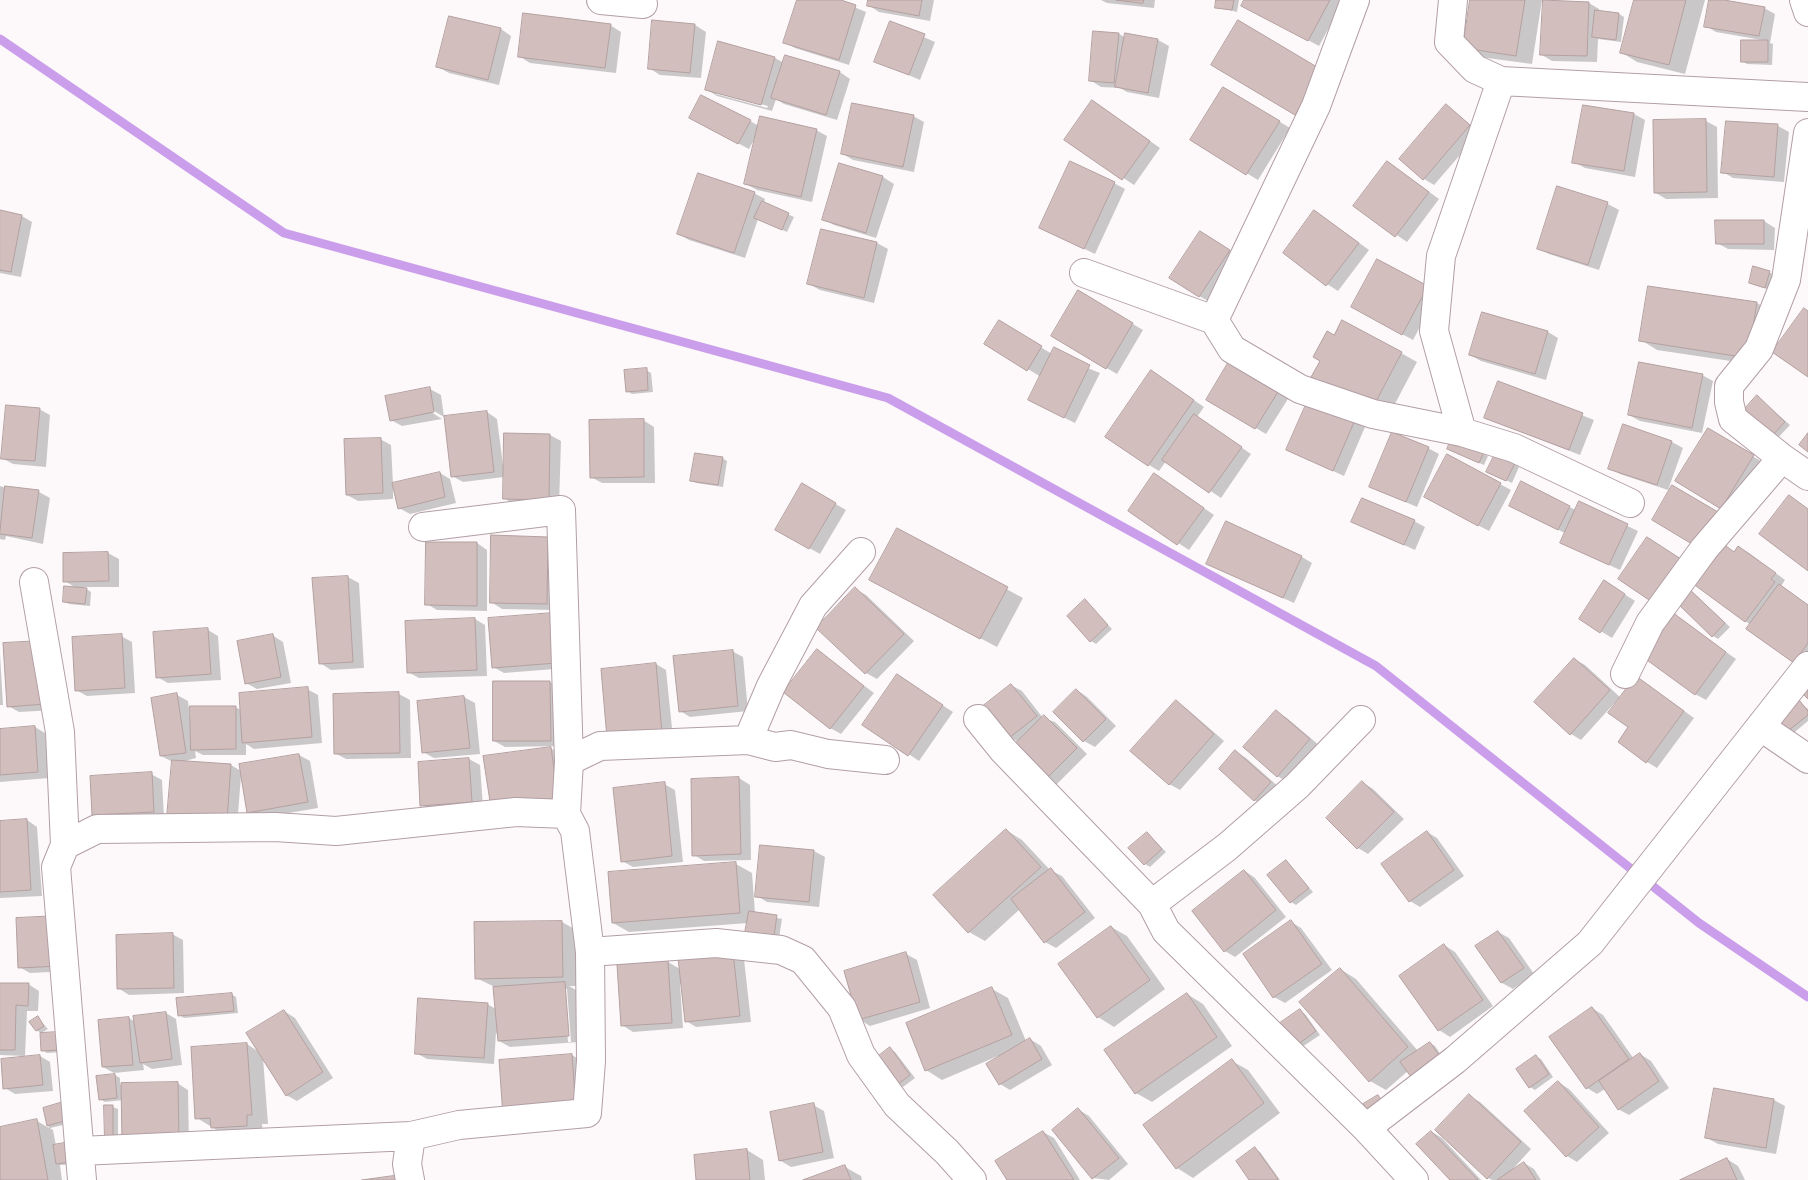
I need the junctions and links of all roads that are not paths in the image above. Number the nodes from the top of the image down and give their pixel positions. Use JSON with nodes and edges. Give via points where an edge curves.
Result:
{"nodes":[{"id":1,"x":600,"y":0,"type":"edge"},
{"id":2,"x":1355,"y":0,"type":"edge"},
{"id":3,"x":1453,"y":0,"type":"edge"},
{"id":4,"x":1804,"y":0,"type":"edge"},
{"id":5,"x":643,"y":4,"type":"dead end"},
{"id":6,"x":1808,"y":12,"type":"edge"},
{"id":7,"x":1501,"y":81,"type":"junction"},
{"id":8,"x":1808,"y":97,"type":"edge"},
{"id":9,"x":1808,"y":132,"type":"edge"},
{"id":10,"x":1084,"y":273,"type":"dead end"},
{"id":11,"x":1214,"y":320,"type":"junction"},
{"id":12,"x":1462,"y":432,"type":"junction"},
{"id":13,"x":1782,"y":458,"type":"junction"},
{"id":14,"x":1808,"y":476,"type":"edge"},
{"id":15,"x":1630,"y":503,"type":"dead end"},
{"id":16,"x":423,"y":527,"type":"dead end"},
{"id":17,"x":861,"y":552,"type":"dead end"},
{"id":18,"x":34,"y":582,"type":"dead end"},
{"id":19,"x":1808,"y":666,"type":"edge"},
{"id":20,"x":1625,"y":674,"type":"dead end"},
{"id":21,"x":978,"y":719,"type":"dead end"},
{"id":22,"x":1362,"y":720,"type":"dead end"},
{"id":23,"x":1761,"y":727,"type":"junction"},
{"id":24,"x":748,"y":740,"type":"junction"},
{"id":25,"x":1808,"y":759,"type":"edge"},
{"id":26,"x":885,"y":760,"type":"dead end"},
{"id":27,"x":569,"y":761,"type":"junction"},
{"id":28,"x":566,"y":814,"type":"junction"},
{"id":29,"x":65,"y":844,"type":"junction"},
{"id":30,"x":1152,"y":904,"type":"junction"},
{"id":31,"x":590,"y":952,"type":"junction"},
{"id":32,"x":1366,"y":1128,"type":"junction"},
{"id":33,"x":411,"y":1136,"type":"junction"},
{"id":34,"x":80,"y":1151,"type":"junction"},
{"id":35,"x":82,"y":1180,"type":"edge"},
{"id":36,"x":410,"y":1180,"type":"edge"},
{"id":37,"x":972,"y":1180,"type":"edge"},
{"id":38,"x":1414,"y":1180,"type":"edge"}],
"edges":[{"from":1,"to":5,"type":"street"},
{"from":2,"to":11,"type":"street","via":[[1316,106]]},
{"from":3,"to":7,"type":"street","via":[[1449,42],[1475,69]]},
{"from":4,"to":6,"type":"street"},
{"from":7,"to":8,"type":"street"},
{"from":7,"to":12,"type":"street","via":[[1440,256],[1434,331]]},
{"from":9,"to":13,"type":"street","via":[[1786,280],[1759,349],[1729,386],[1733,419]]},
{"from":10,"to":11,"type":"street"},
{"from":11,"to":12,"type":"street","via":[[1232,349],[1300,388],[1373,414]]},
{"from":12,"to":15,"type":"street","via":[[1514,448]]},
{"from":13,"to":14,"type":"street"},
{"from":13,"to":20,"type":"street","via":[[1704,549],[1650,623]]},
{"from":16,"to":27,"type":"street","via":[[561,510]]},
{"from":17,"to":24,"type":"street","via":[[813,606],[771,686]]},
{"from":18,"to":29,"type":"street","via":[[60,732]]},
{"from":19,"to":23,"type":"street"},
{"from":21,"to":30,"type":"street","via":[[1003,750]]},
{"from":22,"to":30,"type":"street","via":[[1297,786]]},
{"from":23,"to":25,"type":"street"},
{"from":23,"to":32,"type":"street","via":[[1590,943],[1455,1060]]},
{"from":24,"to":26,"type":"street","via":[[775,748],[791,745],[828,754]]},
{"from":24,"to":27,"type":"street","via":[[600,746]]},
{"from":27,"to":28,"type":"street"},
{"from":28,"to":29,"type":"street","via":[[516,812],[336,831],[275,826],[97,829]]},
{"from":28,"to":31,"type":"street","via":[[576,830]]},
{"from":29,"to":34,"type":"street","via":[[56,875]]},
{"from":30,"to":32,"type":"street","via":[[1166,931]]},
{"from":31,"to":33,"type":"street","via":[[591,1061],[587,1113],[459,1125]]},
{"from":31,"to":37,"type":"street","via":[[716,943],[780,950],[803,960],[842,1008],[861,1056],[897,1105]]},
{"from":32,"to":38,"type":"street"},
{"from":33,"to":34,"type":"street"},
{"from":33,"to":36,"type":"street","via":[[407,1164]]},
{"from":34,"to":35,"type":"street"}]}
